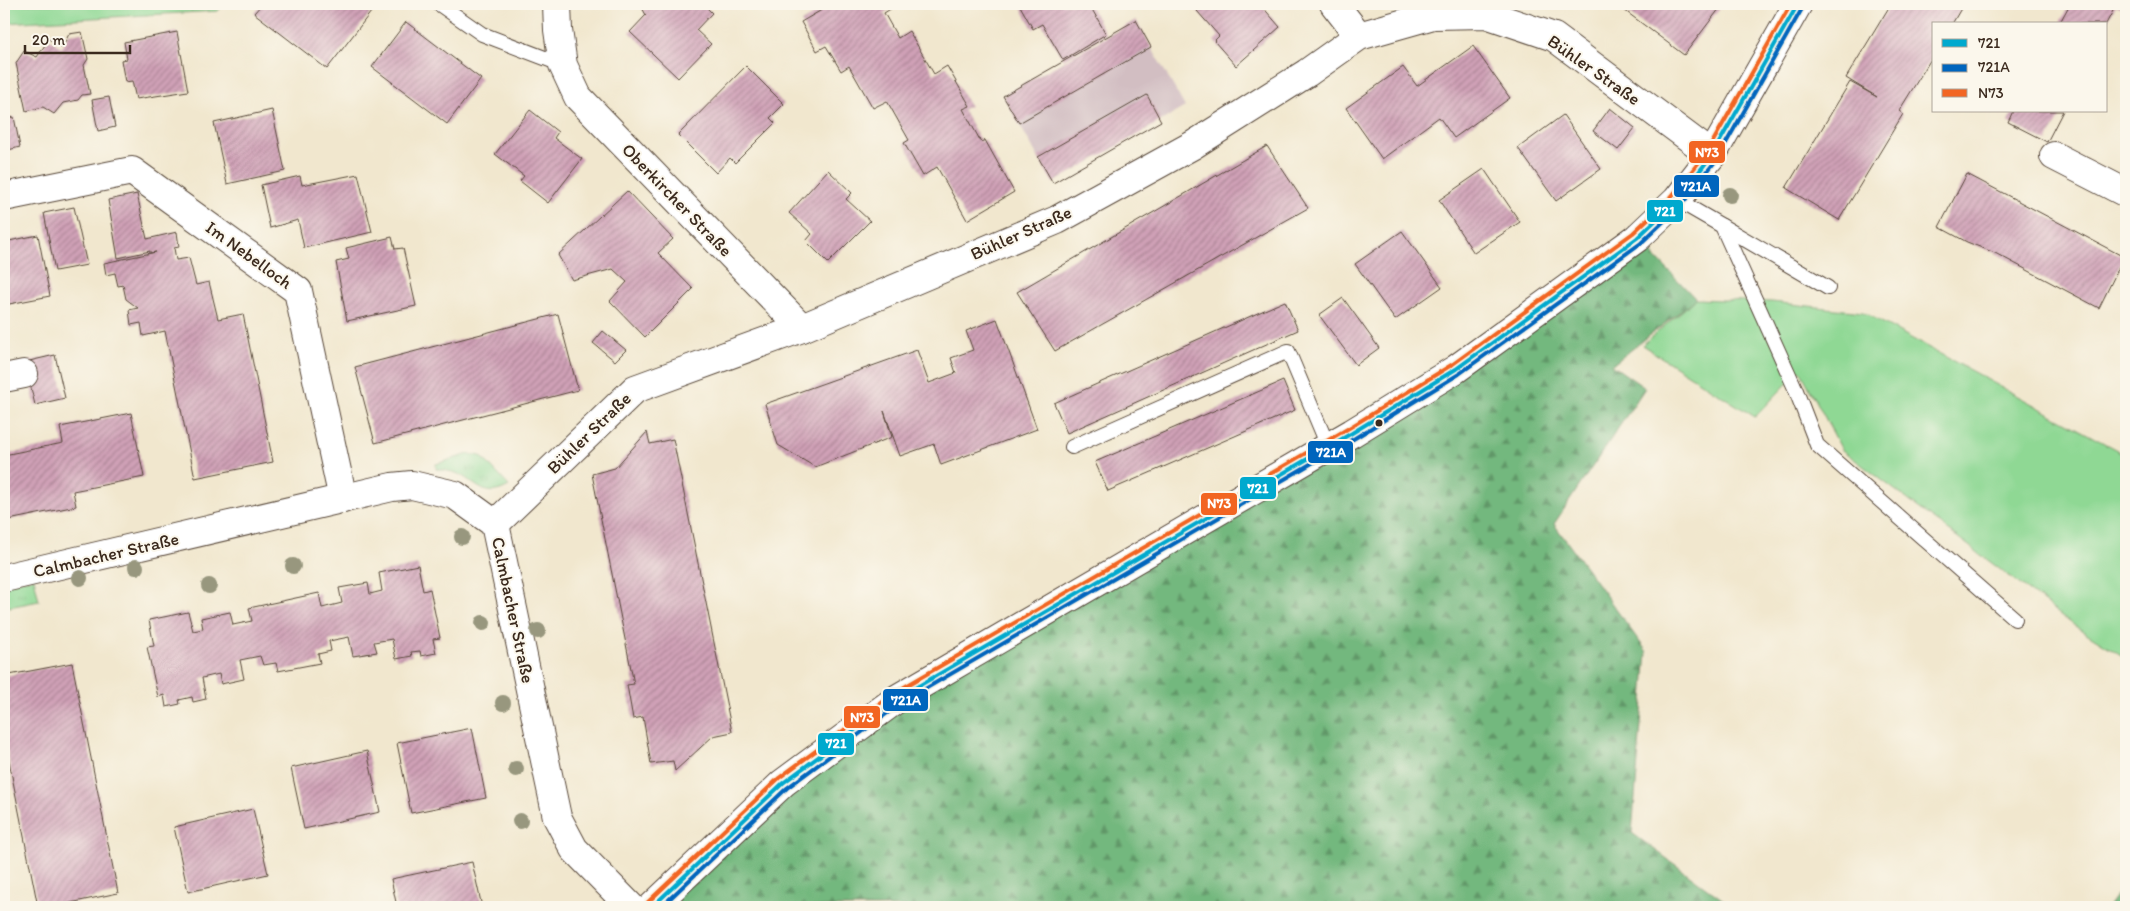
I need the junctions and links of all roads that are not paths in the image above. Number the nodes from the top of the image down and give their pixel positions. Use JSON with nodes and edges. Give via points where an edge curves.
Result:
{"nodes":[{"id":1,"x":439,"y":4,"type":"edge"},
{"id":2,"x":557,"y":4,"type":"edge"},
{"id":3,"x":1334,"y":4,"type":"edge"},
{"id":4,"x":1798,"y":4,"type":"edge"},
{"id":5,"x":1359,"y":36,"type":"junction"},
{"id":6,"x":563,"y":65,"type":"junction"},
{"id":7,"x":1712,"y":155,"type":"junction"},
{"id":8,"x":2054,"y":156,"type":"dead end"},
{"id":9,"x":2126,"y":193,"type":"edge"},
{"id":10,"x":4,"y":197,"type":"edge"},
{"id":11,"x":1677,"y":200,"type":"junction"},
{"id":12,"x":1722,"y":226,"type":"junction"},
{"id":13,"x":1828,"y":288,"type":"dead end"},
{"id":14,"x":802,"y":328,"type":"junction"},
{"id":15,"x":1328,"y":446,"type":"junction"},
{"id":16,"x":1072,"y":447,"type":"dead end"},
{"id":17,"x":343,"y":499,"type":"junction"},
{"id":18,"x":495,"y":524,"type":"junction"},
{"id":19,"x":4,"y":578,"type":"edge"},
{"id":20,"x":2015,"y":619,"type":"dead end"},
{"id":21,"x":631,"y":907,"type":"edge"},
{"id":22,"x":652,"y":907,"type":"edge"}],
"edges":[{"from":1,"to":6,"type":"lane","via":[[482,34]]},
{"from":2,"to":6,"type":"street","name":"Oberkircher Straße"},
{"from":3,"to":5,"type":"street"},
{"from":4,"to":7,"type":"street"},
{"from":5,"to":7,"type":"street","name":"Bühler Straße","via":[[1433,15],[1486,14],[1554,37]]},
{"from":5,"to":14,"type":"street","name":"Bühler Straße","via":[[1192,145],[1057,220]]},
{"from":6,"to":14,"type":"street","name":"Oberkircher Straße","via":[[578,97]]},
{"from":7,"to":11,"type":"street"},
{"from":8,"to":9,"type":"street"},
{"from":10,"to":17,"type":"street","name":"Im Nebelloch","via":[[132,171],[298,291]]},
{"from":11,"to":12,"type":"lane"},
{"from":11,"to":15,"type":"street","via":[[1637,238],[1456,369]]},
{"from":12,"to":13,"type":"lane"},
{"from":12,"to":20,"type":"lane","via":[[1795,388],[1817,445]]},
{"from":14,"to":18,"type":"street","name":"Bühler Straße","via":[[635,388]]},
{"from":15,"to":16,"type":"lane","via":[[1288,351]]},
{"from":15,"to":22,"type":"street","via":[[898,698],[783,784]]},
{"from":17,"to":18,"type":"street","name":"Calmbacher Straße","via":[[412,485],[455,495]]},
{"from":17,"to":19,"type":"street","name":"Calmbacher Straße"},
{"from":18,"to":21,"type":"street","name":"Calmbacher Straße","via":[[557,817],[574,849]]}]}
